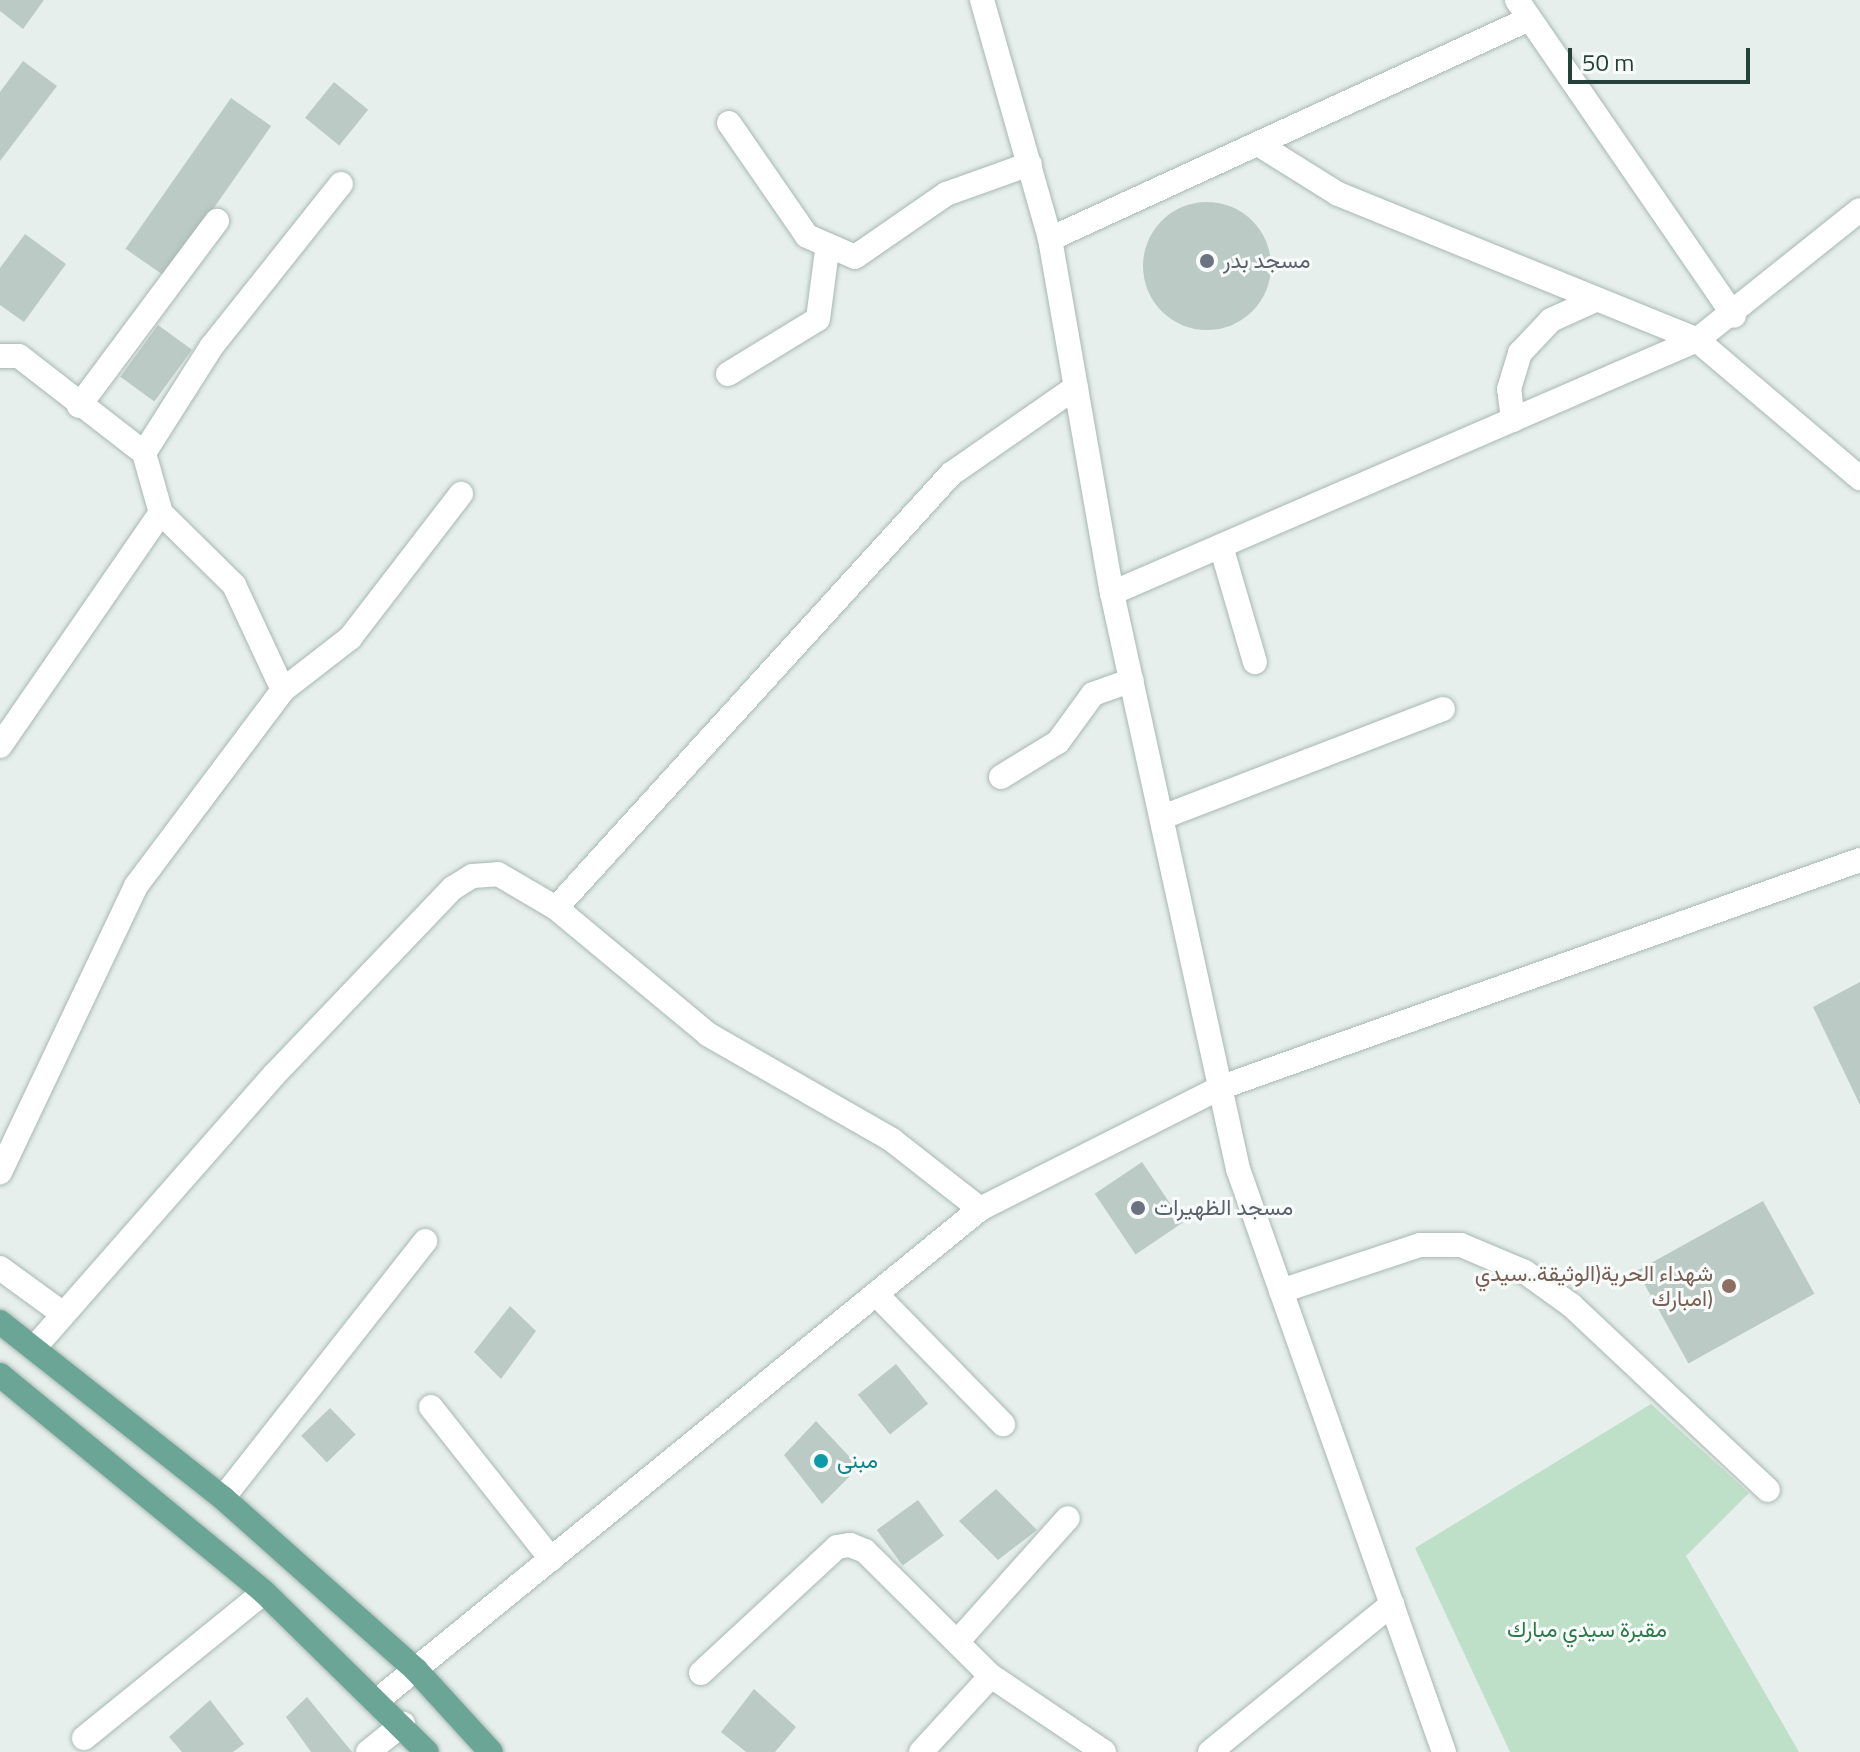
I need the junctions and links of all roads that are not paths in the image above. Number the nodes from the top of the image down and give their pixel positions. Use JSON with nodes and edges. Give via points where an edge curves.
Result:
{"nodes":[{"id":1,"x":982,"y":0,"type":"edge"},
{"id":2,"x":1523,"y":10,"type":"edge"},
{"id":3,"x":729,"y":123,"type":"dead end"},
{"id":4,"x":1258,"y":144,"type":"junction"},
{"id":5,"x":1030,"y":164,"type":"junction"},
{"id":6,"x":341,"y":184,"type":"dead end"},
{"id":7,"x":1860,"y":210,"type":"edge"},
{"id":8,"x":217,"y":221,"type":"dead end"},
{"id":9,"x":1050,"y":239,"type":"junction"},
{"id":10,"x":827,"y":251,"type":"junction"},
{"id":11,"x":1593,"y":301,"type":"junction"},
{"id":12,"x":1734,"y":316,"type":"junction"},
{"id":13,"x":1697,"y":340,"type":"junction"},
{"id":14,"x":0,"y":356,"type":"edge"},
{"id":15,"x":728,"y":374,"type":"dead end"},
{"id":16,"x":1076,"y":387,"type":"junction"},
{"id":17,"x":79,"y":406,"type":"junction"},
{"id":18,"x":1513,"y":420,"type":"junction"},
{"id":19,"x":144,"y":453,"type":"junction"},
{"id":20,"x":1860,"y":478,"type":"edge"},
{"id":21,"x":461,"y":494,"type":"dead end"},
{"id":22,"x":161,"y":513,"type":"junction"},
{"id":23,"x":1221,"y":546,"type":"junction"},
{"id":24,"x":1112,"y":593,"type":"junction"},
{"id":25,"x":1255,"y":662,"type":"dead end"},
{"id":26,"x":1132,"y":680,"type":"junction"},
{"id":27,"x":283,"y":690,"type":"junction"},
{"id":28,"x":1443,"y":709,"type":"dead end"},
{"id":29,"x":0,"y":746,"type":"edge"},
{"id":30,"x":1001,"y":777,"type":"dead end"},
{"id":31,"x":1163,"y":817,"type":"junction"},
{"id":32,"x":1860,"y":860,"type":"edge"},
{"id":33,"x":556,"y":908,"type":"junction"},
{"id":34,"x":1222,"y":1087,"type":"junction"},
{"id":35,"x":0,"y":1172,"type":"edge"},
{"id":36,"x":980,"y":1209,"type":"junction"},
{"id":37,"x":425,"y":1241,"type":"dead end"},
{"id":38,"x":0,"y":1268,"type":"edge"},
{"id":39,"x":1281,"y":1291,"type":"junction"},
{"id":40,"x":876,"y":1294,"type":"junction"},
{"id":41,"x":62,"y":1313,"type":"junction"},
{"id":42,"x":0,"y":1322,"type":"edge"},
{"id":43,"x":35,"y":1347,"type":"junction"},
{"id":44,"x":0,"y":1375,"type":"edge"},
{"id":45,"x":431,"y":1407,"type":"dead end"},
{"id":46,"x":1003,"y":1424,"type":"dead end"},
{"id":47,"x":1768,"y":1490,"type":"dead end"},
{"id":48,"x":223,"y":1498,"type":"junction"},
{"id":49,"x":1068,"y":1518,"type":"dead end"},
{"id":50,"x":551,"y":1559,"type":"junction"},
{"id":51,"x":264,"y":1592,"type":"junction"},
{"id":52,"x":1392,"y":1604,"type":"junction"},
{"id":53,"x":957,"y":1642,"type":"junction"},
{"id":54,"x":416,"y":1670,"type":"junction"},
{"id":55,"x":701,"y":1673,"type":"dead end"},
{"id":56,"x":991,"y":1676,"type":"junction"},
{"id":57,"x":379,"y":1699,"type":"junction"},
{"id":58,"x":403,"y":1724,"type":"junction"},
{"id":59,"x":84,"y":1738,"type":"dead end"},
{"id":60,"x":368,"y":1752,"type":"edge"},
{"id":61,"x":427,"y":1752,"type":"edge"},
{"id":62,"x":491,"y":1752,"type":"edge"},
{"id":63,"x":921,"y":1752,"type":"edge"},
{"id":64,"x":1104,"y":1752,"type":"edge"},
{"id":65,"x":1210,"y":1752,"type":"edge"},
{"id":66,"x":1444,"y":1752,"type":"edge"}],
"edges":[{"from":1,"to":5,"type":"street"},
{"from":2,"to":4,"type":"street"},
{"from":2,"to":12,"type":"street"},
{"from":3,"to":10,"type":"street","via":[[807,236]]},
{"from":4,"to":9,"type":"street"},
{"from":4,"to":11,"type":"street","via":[[1338,194]]},
{"from":5,"to":9,"type":"street"},
{"from":5,"to":10,"type":"street","via":[[946,194],[855,257]]},
{"from":6,"to":19,"type":"street","via":[[212,346]]},
{"from":7,"to":12,"type":"street"},
{"from":8,"to":17,"type":"street"},
{"from":9,"to":16,"type":"street"},
{"from":10,"to":15,"type":"street","via":[[818,319]]},
{"from":11,"to":13,"type":"street"},
{"from":11,"to":18,"type":"street","via":[[1551,320],[1520,353],[1509,389]]},
{"from":12,"to":13,"type":"street"},
{"from":13,"to":18,"type":"street"},
{"from":13,"to":20,"type":"street"},
{"from":14,"to":17,"type":"street","via":[[19,356]]},
{"from":16,"to":24,"type":"street"},
{"from":16,"to":33,"type":"street","via":[[951,474]]},
{"from":17,"to":19,"type":"street"},
{"from":18,"to":23,"type":"street"},
{"from":19,"to":22,"type":"street"},
{"from":21,"to":27,"type":"street","via":[[350,638]]},
{"from":22,"to":27,"type":"street","via":[[234,585]]},
{"from":22,"to":29,"type":"street"},
{"from":23,"to":24,"type":"street"},
{"from":23,"to":25,"type":"street"},
{"from":24,"to":26,"type":"street"},
{"from":26,"to":30,"type":"street","via":[[1093,694],[1058,742]]},
{"from":26,"to":31,"type":"street"},
{"from":27,"to":35,"type":"street","via":[[136,886]]},
{"from":28,"to":31,"type":"street"},
{"from":31,"to":34,"type":"street"},
{"from":32,"to":34,"type":"street"},
{"from":33,"to":36,"type":"street","via":[[709,1035],[892,1140]]},
{"from":33,"to":41,"type":"street","via":[[498,874],[453,888]]},
{"from":34,"to":36,"type":"street"},
{"from":34,"to":39,"type":"street","via":[[1238,1169]]},
{"from":36,"to":40,"type":"street"},
{"from":37,"to":48,"type":"street"},
{"from":38,"to":41,"type":"street"},
{"from":39,"to":47,"type":"street","via":[[1420,1245],[1461,1245],[1525,1272],[1571,1305]]},
{"from":39,"to":52,"type":"street"},
{"from":40,"to":46,"type":"street"},
{"from":40,"to":50,"type":"street"},
{"from":41,"to":43,"type":"street"},
{"from":42,"to":43,"type":"main road"},
{"from":43,"to":48,"type":"main road"},
{"from":44,"to":51,"type":"main road"},
{"from":45,"to":50,"type":"street"},
{"from":48,"to":54,"type":"main road"},
{"from":49,"to":53,"type":"street"},
{"from":50,"to":54,"type":"street"},
{"from":51,"to":57,"type":"main road"},
{"from":51,"to":59,"type":"street"},
{"from":52,"to":65,"type":"street"},
{"from":52,"to":66,"type":"street"},
{"from":53,"to":55,"type":"street","via":[[865,1551],[850,1545],[837,1547]]},
{"from":53,"to":56,"type":"street"},
{"from":54,"to":57,"type":"street"},
{"from":54,"to":62,"type":"main road"},
{"from":56,"to":63,"type":"street"},
{"from":56,"to":64,"type":"street"},
{"from":57,"to":58,"type":"main road"},
{"from":58,"to":60,"type":"street"},
{"from":58,"to":61,"type":"main road"}]}
